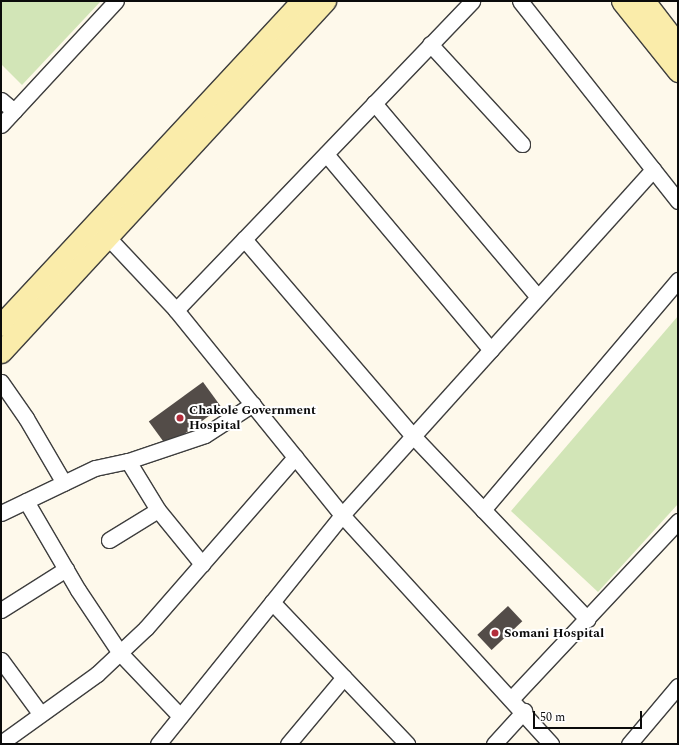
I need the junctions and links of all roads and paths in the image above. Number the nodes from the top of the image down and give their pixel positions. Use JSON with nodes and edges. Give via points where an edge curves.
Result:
{"nodes":[{"id":1,"x":116,"y":1,"type":"edge"},
{"id":2,"x":302,"y":1,"type":"edge"},
{"id":3,"x":325,"y":1,"type":"edge"},
{"id":4,"x":472,"y":1,"type":"edge"},
{"id":5,"x":520,"y":1,"type":"edge"},
{"id":6,"x":622,"y":1,"type":"edge"},
{"id":7,"x":644,"y":1,"type":"edge"},
{"id":8,"x":430,"y":44,"type":"junction"},
{"id":9,"x":678,"y":45,"type":"edge"},
{"id":10,"x":678,"y":71,"type":"edge"},
{"id":11,"x":1,"y":100,"type":"edge"},
{"id":12,"x":374,"y":103,"type":"junction"},
{"id":13,"x":14,"y":111,"type":"junction"},
{"id":14,"x":1,"y":125,"type":"edge"},
{"id":15,"x":522,"y":144,"type":"dead end"},
{"id":16,"x":326,"y":154,"type":"junction"},
{"id":17,"x":653,"y":169,"type":"junction"},
{"id":18,"x":678,"y":201,"type":"edge"},
{"id":19,"x":101,"y":230,"type":"junction"},
{"id":20,"x":244,"y":239,"type":"junction"},
{"id":21,"x":678,"y":280,"type":"edge"},
{"id":22,"x":538,"y":297,"type":"junction"},
{"id":23,"x":176,"y":310,"type":"junction"},
{"id":24,"x":4,"y":336,"type":"edge"},
{"id":25,"x":491,"y":350,"type":"junction"},
{"id":26,"x":1,"y":382,"type":"edge"},
{"id":27,"x":253,"y":404,"type":"junction"},
{"id":28,"x":413,"y":436,"type":"junction"},
{"id":29,"x":295,"y":456,"type":"junction"},
{"id":30,"x":128,"y":461,"type":"junction"},
{"id":31,"x":64,"y":483,"type":"junction"},
{"id":32,"x":26,"y":501,"type":"junction"},
{"id":33,"x":158,"y":510,"type":"junction"},
{"id":34,"x":483,"y":510,"type":"junction"},
{"id":35,"x":1,"y":513,"type":"edge"},
{"id":36,"x":342,"y":515,"type":"junction"},
{"id":37,"x":678,"y":521,"type":"edge"},
{"id":38,"x":109,"y":540,"type":"dead end"},
{"id":39,"x":202,"y":564,"type":"junction"},
{"id":40,"x":66,"y":568,"type":"junction"},
{"id":41,"x":272,"y":602,"type":"junction"},
{"id":42,"x":1,"y":610,"type":"edge"},
{"id":43,"x":587,"y":619,"type":"junction"},
{"id":44,"x":120,"y":653,"type":"junction"},
{"id":45,"x":1,"y":660,"type":"edge"},
{"id":46,"x":344,"y":677,"type":"junction"},
{"id":47,"x":678,"y":686,"type":"edge"},
{"id":48,"x":512,"y":698,"type":"junction"},
{"id":49,"x":524,"y":711,"type":"junction"},
{"id":50,"x":40,"y":713,"type":"junction"},
{"id":51,"x":180,"y":716,"type":"junction"},
{"id":52,"x":1,"y":743,"type":"edge"},
{"id":53,"x":158,"y":744,"type":"edge"},
{"id":54,"x":288,"y":744,"type":"edge"},
{"id":55,"x":407,"y":744,"type":"edge"},
{"id":56,"x":494,"y":744,"type":"edge"},
{"id":57,"x":551,"y":744,"type":"edge"},
{"id":58,"x":629,"y":744,"type":"edge"}],
"edges":[{"from":1,"to":13,"type":"street"},
{"from":2,"to":19,"type":"main road"},
{"from":3,"to":19,"type":"main road"},
{"from":4,"to":8,"type":"street"},
{"from":5,"to":17,"type":"street"},
{"from":6,"to":10,"type":"main road"},
{"from":7,"to":9,"type":"main road"},
{"from":8,"to":12,"type":"street"},
{"from":8,"to":15,"type":"street"},
{"from":11,"to":13,"type":"street"},
{"from":12,"to":16,"type":"street"},
{"from":12,"to":22,"type":"street"},
{"from":13,"to":14,"type":"street"},
{"from":16,"to":20,"type":"street"},
{"from":16,"to":25,"type":"street"},
{"from":17,"to":18,"type":"street"},
{"from":17,"to":22,"type":"street"},
{"from":19,"to":23,"type":"street"},
{"from":19,"to":24,"type":"main road"},
{"from":20,"to":23,"type":"street"},
{"from":20,"to":28,"type":"street"},
{"from":21,"to":34,"type":"street"},
{"from":22,"to":25,"type":"street"},
{"from":23,"to":27,"type":"street"},
{"from":25,"to":28,"type":"street"},
{"from":26,"to":31,"type":"street","via":[[26,418]]},
{"from":27,"to":29,"type":"street"},
{"from":27,"to":30,"type":"street","via":[[205,436]]},
{"from":28,"to":34,"type":"street"},
{"from":28,"to":36,"type":"street"},
{"from":29,"to":36,"type":"street"},
{"from":29,"to":39,"type":"street"},
{"from":30,"to":31,"type":"street","via":[[95,468]]},
{"from":30,"to":33,"type":"street"},
{"from":31,"to":32,"type":"street"},
{"from":32,"to":35,"type":"street"},
{"from":32,"to":40,"type":"street"},
{"from":33,"to":38,"type":"street"},
{"from":33,"to":39,"type":"street"},
{"from":34,"to":43,"type":"street"},
{"from":36,"to":41,"type":"street"},
{"from":36,"to":48,"type":"street"},
{"from":37,"to":43,"type":"street"},
{"from":39,"to":44,"type":"street","via":[[146,628]]},
{"from":40,"to":42,"type":"street"},
{"from":40,"to":44,"type":"street"},
{"from":41,"to":46,"type":"street"},
{"from":41,"to":51,"type":"street"},
{"from":43,"to":48,"type":"street"},
{"from":44,"to":50,"type":"street","via":[[97,674]]},
{"from":44,"to":51,"type":"street"},
{"from":45,"to":50,"type":"street"},
{"from":46,"to":54,"type":"street"},
{"from":46,"to":55,"type":"street"},
{"from":47,"to":58,"type":"street"},
{"from":48,"to":49,"type":"street"},
{"from":49,"to":56,"type":"street"},
{"from":49,"to":57,"type":"street"},
{"from":50,"to":52,"type":"street"},
{"from":51,"to":53,"type":"street"}]}
